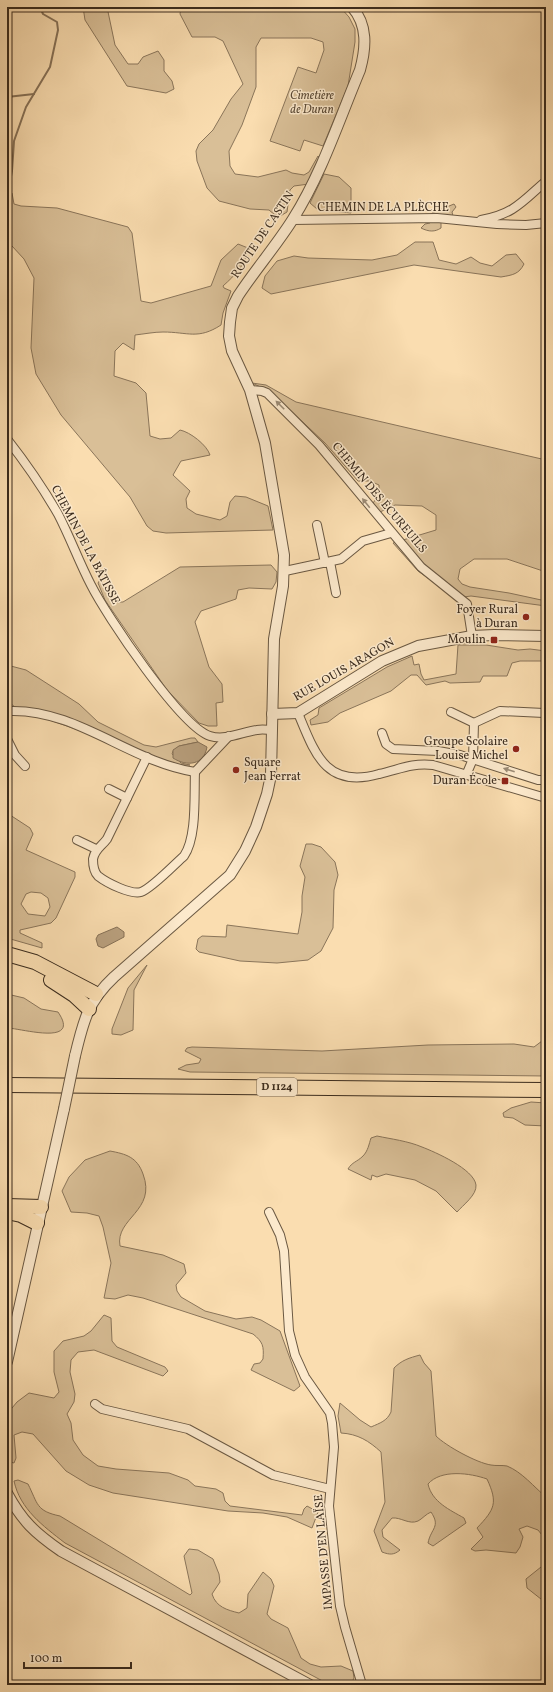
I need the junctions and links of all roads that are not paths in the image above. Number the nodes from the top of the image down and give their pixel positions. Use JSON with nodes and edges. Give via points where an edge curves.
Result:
{"nodes":[{"id":1,"x":352,"y":7,"type":"edge"},
{"id":2,"x":546,"y":181,"type":"edge"},
{"id":3,"x":292,"y":220,"type":"junction"},
{"id":4,"x":469,"y":222,"type":"junction"},
{"id":5,"x":546,"y":223,"type":"edge"},
{"id":6,"x":250,"y":390,"type":"junction"},
{"id":7,"x":7,"y":439,"type":"edge"},
{"id":8,"x":317,"y":525,"type":"dead end"},
{"id":9,"x":391,"y":533,"type":"junction"},
{"id":10,"x":328,"y":562,"type":"junction"},
{"id":11,"x":285,"y":571,"type":"junction"},
{"id":12,"x":336,"y":593,"type":"dead end"},
{"id":13,"x":472,"y":636,"type":"junction"},
{"id":14,"x":546,"y":636,"type":"edge"},
{"id":15,"x":451,"y":712,"type":"dead end"},
{"id":16,"x":298,"y":713,"type":"junction"},
{"id":17,"x":544,"y":713,"type":"dead end"},
{"id":18,"x":7,"y":714,"type":"edge"},
{"id":19,"x":272,"y":714,"type":"junction"},
{"id":20,"x":474,"y":723,"type":"junction"},
{"id":21,"x":272,"y":730,"type":"junction"},
{"id":22,"x":382,"y":733,"type":"dead end"},
{"id":23,"x":229,"y":736,"type":"junction"},
{"id":24,"x":7,"y":739,"type":"edge"},
{"id":25,"x":147,"y":757,"type":"junction"},
{"id":26,"x":473,"y":759,"type":"junction"},
{"id":27,"x":25,"y":766,"type":"dead end"},
{"id":28,"x":195,"y":772,"type":"junction"},
{"id":29,"x":467,"y":773,"type":"junction"},
{"id":30,"x":546,"y":780,"type":"edge"},
{"id":31,"x":109,"y":789,"type":"dead end"},
{"id":32,"x":127,"y":798,"type":"junction"},
{"id":33,"x":546,"y":798,"type":"edge"},
{"id":34,"x":77,"y":840,"type":"dead end"},
{"id":35,"x":96,"y":849,"type":"junction"},
{"id":36,"x":7,"y":954,"type":"edge"},
{"id":37,"x":7,"y":960,"type":"edge"},
{"id":38,"x":96,"y":994,"type":"junction"},
{"id":39,"x":89,"y":1009,"type":"junction"},
{"id":40,"x":7,"y":1085,"type":"edge"},
{"id":41,"x":546,"y":1090,"type":"edge"},
{"id":42,"x":7,"y":1206,"type":"edge"},
{"id":43,"x":41,"y":1207,"type":"junction"},
{"id":44,"x":7,"y":1212,"type":"edge"},
{"id":45,"x":269,"y":1212,"type":"dead end"},
{"id":46,"x":37,"y":1223,"type":"junction"},
{"id":47,"x":7,"y":1362,"type":"edge"},
{"id":48,"x":95,"y":1404,"type":"dead end"},
{"id":49,"x":330,"y":1489,"type":"junction"},
{"id":50,"x":7,"y":1493,"type":"edge"},
{"id":51,"x":310,"y":1685,"type":"edge"},
{"id":52,"x":362,"y":1685,"type":"edge"}],
"edges":[{"from":1,"to":3,"type":"street","name":"ROUTE DE CASTIN","via":[[364,29],[364,56],[326,153]]},
{"from":2,"to":4,"type":"street","via":[[515,209],[496,217]]},
{"from":3,"to":4,"type":"street","name":"CHEMIN DE LA PLÈCHE","via":[[437,218]]},
{"from":3,"to":6,"type":"street","name":"ROUTE DE CASTIN","via":[[232,308],[229,336],[232,351]]},
{"from":4,"to":5,"type":"street","name":"CHEMIN DE LA PLÈCHE"},
{"from":9,"to":6,"type":"street","name":"CHEMIN DES ÉCUREUILS","one_way":true,"via":[[319,445],[267,393]]},
{"from":6,"to":11,"type":"street","name":"ROUTE DE CASTIN","via":[[265,443],[283,544]]},
{"from":7,"to":23,"type":"street","name":"CHEMIN DE LA BÂTISSE","via":[[48,497],[91,586],[106,611],[164,693],[203,733],[218,737]]},
{"from":8,"to":10,"type":"street"},
{"from":9,"to":10,"type":"street","via":[[363,541],[347,555]]},
{"from":9,"to":13,"type":"street","name":"CHEMIN DES ÉCUREUILS","via":[[421,568],[467,604]]},
{"from":10,"to":11,"type":"street"},
{"from":10,"to":12,"type":"street"},
{"from":11,"to":19,"type":"street","name":"ROUTE DE CASTIN","via":[[274,639]]},
{"from":13,"to":14,"type":"street","name":"RUE LOUIS ARAGON"},
{"from":13,"to":16,"type":"street","name":"RUE LOUIS ARAGON","via":[[436,641],[402,652],[362,673]]},
{"from":15,"to":20,"type":"street"},
{"from":16,"to":19,"type":"street","name":"RUE LOUIS ARAGON"},
{"from":16,"to":29,"type":"street","via":[[317,756],[324,765],[344,776],[370,777],[418,764]]},
{"from":17,"to":20,"type":"street","via":[[500,711]]},
{"from":18,"to":25,"type":"street","via":[[10,711],[17,711],[56,718],[85,728]]},
{"from":19,"to":21,"type":"street","name":"ROUTE DE CASTIN"},
{"from":20,"to":26,"type":"street"},
{"from":21,"to":23,"type":"street","via":[[259,729]]},
{"from":21,"to":38,"type":"street","name":"ROUTE DE CASTIN","via":[[271,775],[267,794],[256,827],[230,875]]},
{"from":22,"to":26,"type":"street","via":[[386,744],[393,750],[438,751]]},
{"from":23,"to":28,"type":"street"},
{"from":24,"to":27,"type":"street","via":[[15,755]]},
{"from":25,"to":28,"type":"street","via":[[171,768]]},
{"from":25,"to":32,"type":"street"},
{"from":26,"to":29,"type":"street"},
{"from":30,"to":26,"type":"street","one_way":true,"via":[[538,780]]},
{"from":28,"to":35,"type":"street","via":[[191,844],[184,856],[146,890],[128,892],[98,876],[93,864]]},
{"from":29,"to":33,"type":"street","via":[[500,786]]},
{"from":31,"to":32,"type":"street"},
{"from":32,"to":35,"type":"street","via":[[107,839]]},
{"from":34,"to":35,"type":"street"},
{"from":36,"to":38,"type":"highway","via":[[35,962]]},
{"from":37,"to":39,"type":"highway","via":[[30,967],[74,995]]},
{"from":38,"to":39,"type":"street"},
{"from":39,"to":43,"type":"street","bridge":true},
{"from":40,"to":41,"type":"highway","number":"D 1124"},
{"from":42,"to":43,"type":"highway"},
{"from":43,"to":46,"type":"street"},
{"from":44,"to":46,"type":"highway","via":[[21,1215]]},
{"from":45,"to":49,"type":"street","name":"IMPASSE D'EN LAÏSE","via":[[280,1234],[284,1251],[289,1331],[295,1355],[305,1377],[330,1413],[334,1447]]},
{"from":46,"to":47,"type":"street"},
{"from":48,"to":49,"type":"street","via":[[102,1409],[188,1429],[273,1475]]},
{"from":49,"to":52,"type":"street","name":"IMPASSE D'EN LAÏSE","via":[[329,1506],[340,1606]]},
{"from":50,"to":51,"type":"street","via":[[17,1511],[38,1535],[61,1551]]}]}
